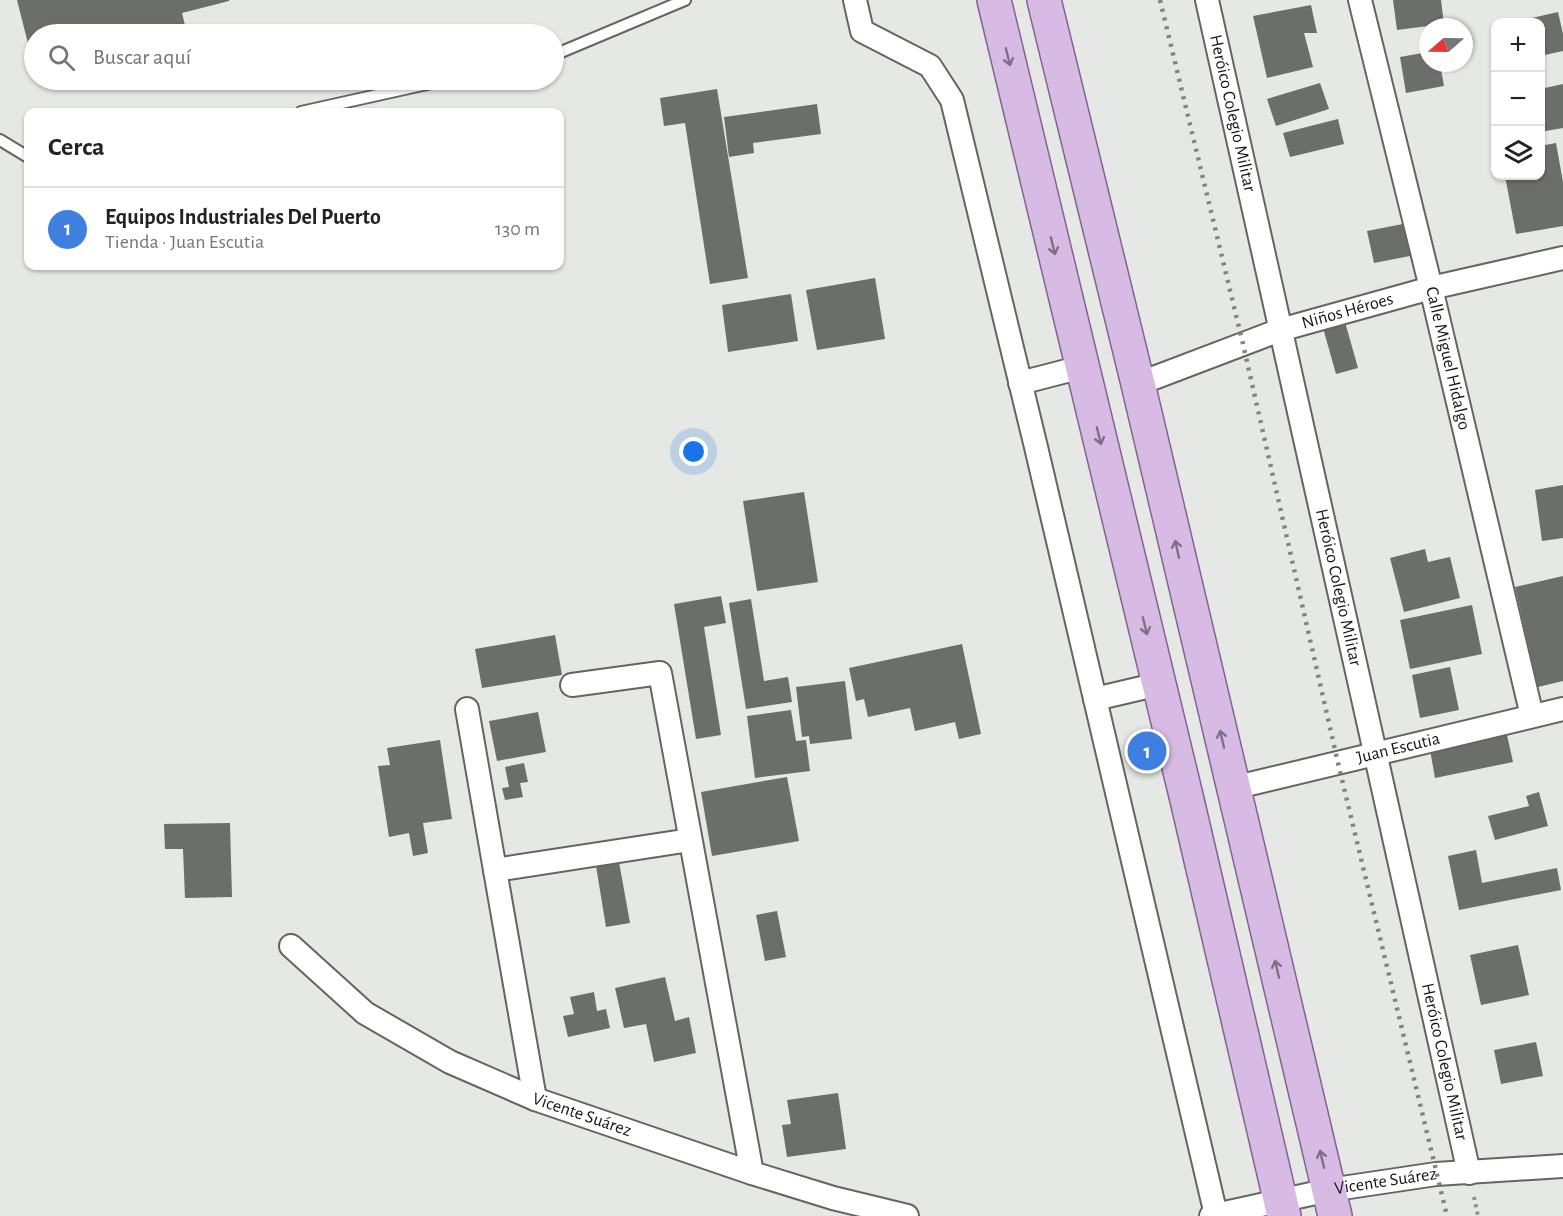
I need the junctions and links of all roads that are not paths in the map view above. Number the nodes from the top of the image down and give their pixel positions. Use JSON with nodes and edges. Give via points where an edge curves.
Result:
{"nodes":[{"id":1,"x":685,"y":0,"type":"edge"},
{"id":2,"x":855,"y":0,"type":"edge"},
{"id":3,"x":994,"y":0,"type":"edge"},
{"id":4,"x":1044,"y":0,"type":"edge"},
{"id":5,"x":1207,"y":0,"type":"edge"},
{"id":6,"x":1360,"y":0,"type":"edge"},
{"id":7,"x":564,"y":51,"type":"edge"},
{"id":8,"x":401,"y":90,"type":"edge"},
{"id":9,"x":319,"y":108,"type":"edge"},
{"id":10,"x":0,"y":140,"type":"edge"},
{"id":11,"x":24,"y":155,"type":"edge"},
{"id":12,"x":1563,"y":258,"type":"edge"},
{"id":13,"x":1431,"y":288,"type":"junction"},
{"id":14,"x":1280,"y":330,"type":"junction"},
{"id":15,"x":1082,"y":367,"type":"junction"},
{"id":16,"x":1020,"y":382,"type":"junction"},
{"id":17,"x":1138,"y":384,"type":"junction"},
{"id":18,"x":1159,"y":684,"type":"junction"},
{"id":19,"x":572,"y":685,"type":"dead end"},
{"id":20,"x":1095,"y":699,"type":"junction"},
{"id":21,"x":467,"y":709,"type":"dead end"},
{"id":22,"x":1563,"y":709,"type":"edge"},
{"id":23,"x":1532,"y":716,"type":"junction"},
{"id":24,"x":1374,"y":755,"type":"junction"},
{"id":25,"x":1233,"y":788,"type":"junction"},
{"id":26,"x":690,"y":840,"type":"junction"},
{"id":27,"x":495,"y":870,"type":"junction"},
{"id":28,"x":291,"y":946,"type":"dead end"},
{"id":29,"x":535,"y":1099,"type":"junction"},
{"id":30,"x":1563,"y":1166,"type":"edge"},
{"id":31,"x":752,"y":1173,"type":"junction"},
{"id":32,"x":1469,"y":1173,"type":"junction"},
{"id":33,"x":1332,"y":1203,"type":"edge"},
{"id":34,"x":835,"y":1207,"type":"edge"},
{"id":35,"x":1282,"y":1209,"type":"edge"},
{"id":36,"x":1216,"y":1215,"type":"edge"},
{"id":37,"x":907,"y":1216,"type":"edge"},
{"id":38,"x":1211,"y":1216,"type":"edge"}],
"edges":[{"from":1,"to":7,"type":"lane"},
{"from":2,"to":16,"type":"street","via":[[862,31],[930,66],[952,100]]},
{"from":3,"to":15,"type":"main road","one_way":true},
{"from":4,"to":17,"type":"main road"},
{"from":5,"to":14,"type":"street","name":"Heróico Colegio Militar"},
{"from":6,"to":13,"type":"street","name":"Calle Miguel Hidalgo"},
{"from":8,"to":9,"type":"lane"},
{"from":10,"to":11,"type":"lane"},
{"from":12,"to":13,"type":"street","name":"Niños Héroes"},
{"from":13,"to":14,"type":"street","name":"Niños Héroes"},
{"from":13,"to":23,"type":"street","name":"Calle Miguel Hidalgo"},
{"from":14,"to":17,"type":"street","name":"Niños Héroes"},
{"from":14,"to":24,"type":"street","name":"Heróico Colegio Militar"},
{"from":15,"to":16,"type":"street"},
{"from":15,"to":18,"type":"main road","one_way":true},
{"from":16,"to":20,"type":"street"},
{"from":25,"to":17,"type":"main road","one_way":true},
{"from":18,"to":20,"type":"street"},
{"from":18,"to":35,"type":"main road"},
{"from":19,"to":26,"type":"street","via":[[660,673]]},
{"from":20,"to":36,"type":"street"},
{"from":21,"to":27,"type":"street"},
{"from":22,"to":23,"type":"street","name":"Juan Escutia"},
{"from":23,"to":24,"type":"street","name":"Juan Escutia"},
{"from":24,"to":25,"type":"street","name":"Juan Escutia"},
{"from":24,"to":32,"type":"street","name":"Heróico Colegio Militar"},
{"from":33,"to":25,"type":"main road","one_way":true},
{"from":26,"to":27,"type":"street"},
{"from":26,"to":31,"type":"street"},
{"from":27,"to":29,"type":"street"},
{"from":28,"to":29,"type":"street","name":"Vicente Suárez","via":[[365,1013],[450,1062]]},
{"from":29,"to":31,"type":"street","name":"Vicente Suárez"},
{"from":30,"to":32,"type":"street","name":"Vicente Suárez"},
{"from":31,"to":34,"type":"street","name":"Vicente Suárez"},
{"from":32,"to":33,"type":"street","name":"Vicente Suárez","via":[[1436,1174]]},
{"from":33,"to":35,"type":"street","name":"Vicente Suárez"},
{"from":34,"to":37,"type":"street","name":"Vicente Suárez"},
{"from":35,"to":36,"type":"street","name":"Vicente Suárez"},
{"from":36,"to":38,"type":"street","name":"Vicente Suárez"}]}
